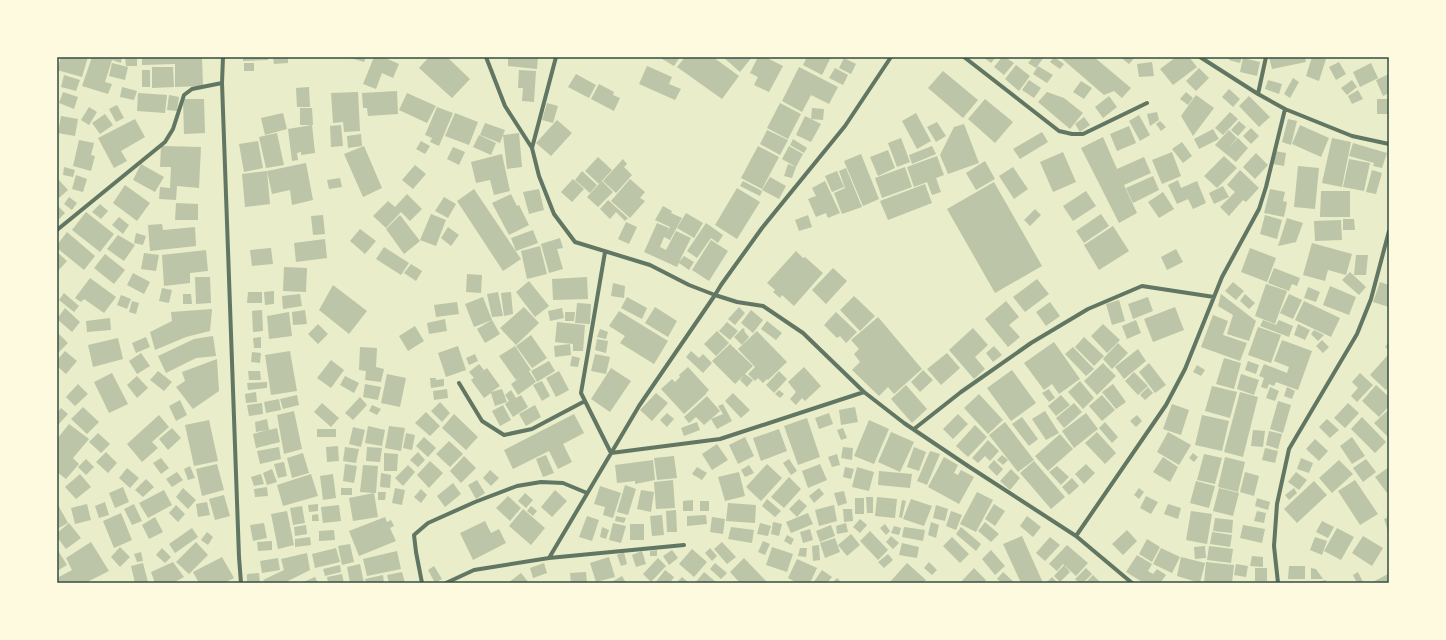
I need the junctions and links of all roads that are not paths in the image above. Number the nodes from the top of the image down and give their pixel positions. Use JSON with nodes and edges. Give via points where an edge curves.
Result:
{"nodes":[{"id":1,"x":224,"y":57,"type":"edge"},
{"id":2,"x":486,"y":57,"type":"edge"},
{"id":3,"x":556,"y":57,"type":"edge"},
{"id":4,"x":891,"y":57,"type":"edge"},
{"id":5,"x":964,"y":57,"type":"edge"},
{"id":6,"x":1200,"y":57,"type":"edge"},
{"id":7,"x":1266,"y":57,"type":"edge"},
{"id":8,"x":222,"y":83,"type":"junction"},
{"id":9,"x":1258,"y":94,"type":"junction"},
{"id":10,"x":1147,"y":104,"type":"dead end"},
{"id":11,"x":1285,"y":108,"type":"junction"},
{"id":12,"x":1389,"y":144,"type":"edge"},
{"id":13,"x":532,"y":148,"type":"junction"},
{"id":14,"x":57,"y":230,"type":"edge"},
{"id":15,"x":1389,"y":231,"type":"edge"},
{"id":16,"x":605,"y":252,"type":"junction"},
{"id":17,"x":715,"y":295,"type":"junction"},
{"id":18,"x":1214,"y":296,"type":"junction"},
{"id":19,"x":459,"y":383,"type":"dead end"},
{"id":20,"x":864,"y":392,"type":"junction"},
{"id":21,"x":585,"y":401,"type":"junction"},
{"id":22,"x":914,"y":430,"type":"junction"},
{"id":23,"x":611,"y":453,"type":"junction"},
{"id":24,"x":587,"y":493,"type":"junction"},
{"id":25,"x":1076,"y":536,"type":"junction"},
{"id":26,"x":684,"y":545,"type":"dead end"},
{"id":27,"x":549,"y":558,"type":"junction"},
{"id":28,"x":241,"y":583,"type":"edge"},
{"id":29,"x":422,"y":583,"type":"edge"},
{"id":30,"x":446,"y":583,"type":"edge"},
{"id":31,"x":1132,"y":583,"type":"edge"},
{"id":32,"x":1278,"y":583,"type":"edge"}],
"edges":[{"from":1,"to":8,"type":"street"},
{"from":2,"to":13,"type":"street","via":[[505,106]]},
{"from":3,"to":13,"type":"street"},
{"from":4,"to":17,"type":"street","via":[[845,126],[762,228]]},
{"from":5,"to":10,"type":"street","via":[[1059,131],[1083,134]]},
{"from":6,"to":9,"type":"street"},
{"from":7,"to":9,"type":"street"},
{"from":8,"to":14,"type":"street","via":[[192,89],[184,95],[173,129],[165,142]]},
{"from":8,"to":28,"type":"street"},
{"from":9,"to":11,"type":"street"},
{"from":11,"to":12,"type":"street","via":[[1352,136]]},
{"from":11,"to":18,"type":"street","via":[[1259,209]]},
{"from":13,"to":16,"type":"street","via":[[539,176],[554,214],[575,242]]},
{"from":15,"to":32,"type":"street","via":[[1371,299],[1357,334],[1289,449],[1277,504],[1274,546]]},
{"from":16,"to":17,"type":"street","via":[[650,265]]},
{"from":16,"to":21,"type":"street","via":[[581,393]]},
{"from":17,"to":20,"type":"street","via":[[763,306],[803,333]]},
{"from":17,"to":23,"type":"street","via":[[639,406]]},
{"from":18,"to":22,"type":"street","via":[[1142,286],[1088,309],[1031,342],[961,392]]},
{"from":18,"to":25,"type":"street","via":[[1185,369],[1166,405]]},
{"from":19,"to":21,"type":"street","via":[[482,421],[504,435],[532,429]]},
{"from":20,"to":22,"type":"street"},
{"from":20,"to":23,"type":"street","via":[[720,439]]},
{"from":21,"to":23,"type":"street"},
{"from":22,"to":25,"type":"street"},
{"from":23,"to":24,"type":"street"},
{"from":24,"to":27,"type":"street"},
{"from":24,"to":29,"type":"street","via":[[563,483],[541,482],[517,486],[428,523],[414,535]]},
{"from":25,"to":31,"type":"street"},
{"from":26,"to":27,"type":"street"},
{"from":27,"to":30,"type":"street","via":[[474,570]]}]}
